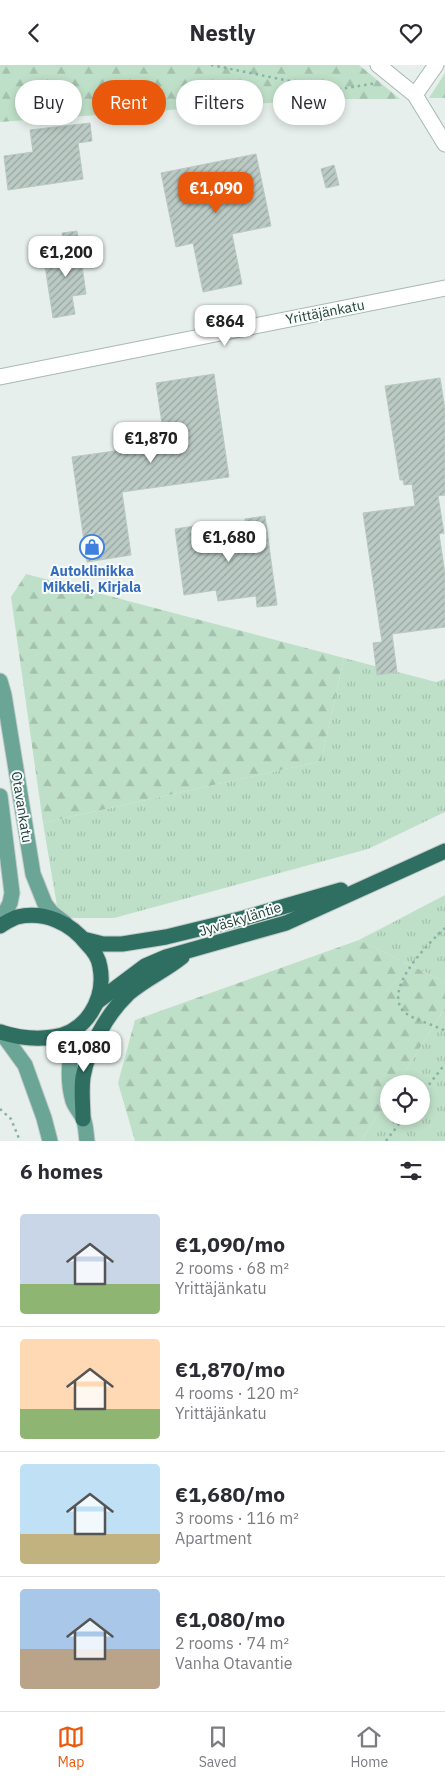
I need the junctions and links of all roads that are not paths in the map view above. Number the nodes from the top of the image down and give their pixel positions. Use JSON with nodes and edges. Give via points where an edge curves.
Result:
{"nodes":[{"id":1,"x":378,"y":65,"type":"edge"},
{"id":2,"x":436,"y":65,"type":"edge"},
{"id":3,"x":415,"y":95,"type":"junction"},
{"id":4,"x":445,"y":143,"type":"edge"},
{"id":5,"x":445,"y":288,"type":"edge"},
{"id":6,"x":0,"y":377,"type":"edge"},
{"id":7,"x":0,"y":681,"type":"edge"},
{"id":8,"x":0,"y":796,"type":"edge"},
{"id":9,"x":445,"y":851,"type":"edge"},
{"id":10,"x":398,"y":873,"type":"junction"},
{"id":11,"x":65,"y":923,"type":"junction"},
{"id":12,"x":0,"y":925,"type":"edge"},
{"id":13,"x":83,"y":939,"type":"junction"},
{"id":14,"x":189,"y":951,"type":"junction"},
{"id":15,"x":98,"y":1003,"type":"junction"},
{"id":16,"x":76,"y":1029,"type":"junction"},
{"id":17,"x":0,"y":1032,"type":"edge"},
{"id":18,"x":83,"y":1119,"type":"junction"},
{"id":19,"x":50,"y":1141,"type":"edge"},
{"id":20,"x":87,"y":1141,"type":"edge"}],
"edges":[{"from":1,"to":3,"type":"street"},
{"from":2,"to":3,"type":"street"},
{"from":3,"to":4,"type":"street"},
{"from":5,"to":6,"type":"street","name":"Yrittäjänkatu"},
{"from":7,"to":11,"type":"main road","name":"Otavankatu","via":[[33,874],[45,904]]},
{"from":8,"to":12,"type":"main road","name":"Otavankatu","via":[[12,893]]},
{"from":9,"to":10,"type":"highway","name":"Jyväskyläntie"},
{"from":10,"to":13,"type":"highway","name":"Jyväskyläntie","via":[[166,937],[122,944]]},
{"from":10,"to":14,"type":"highway","name":"Jyväskyläntie","via":[[286,923]]},
{"from":11,"to":12,"type":"highway","via":[[30,915]]},
{"from":11,"to":13,"type":"highway"},
{"from":13,"to":15,"type":"highway","via":[[100,967]]},
{"from":14,"to":15,"type":"highway","name":"Jyväskyläntie","via":[[145,966]]},
{"from":14,"to":18,"type":"highway","via":[[173,965],[148,978],[111,1015],[89,1057],[83,1077]]},
{"from":15,"to":16,"type":"highway","name":"Jyväskyläntie"},
{"from":16,"to":17,"type":"highway","via":[[54,1037],[34,1039]]},
{"from":16,"to":18,"type":"main road","via":[[68,1069],[74,1103]]},
{"from":17,"to":19,"type":"main road","via":[[25,1065]]},
{"from":18,"to":20,"type":"main road"}]}
